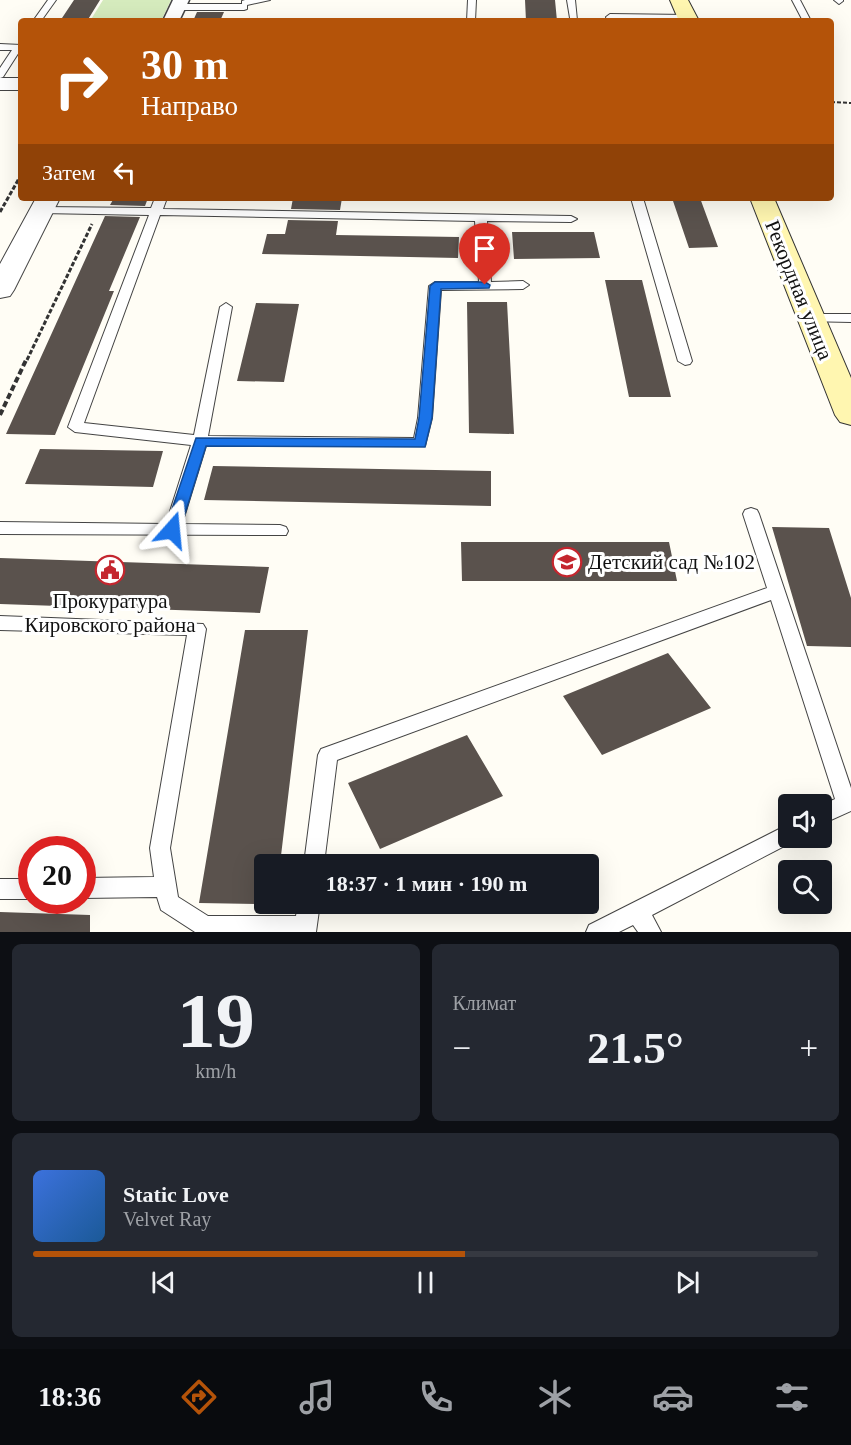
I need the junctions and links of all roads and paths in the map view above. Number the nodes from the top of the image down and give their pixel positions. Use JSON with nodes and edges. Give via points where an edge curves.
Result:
{"nodes":[{"id":1,"x":52,"y":0,"type":"edge"},
{"id":2,"x":266,"y":0,"type":"edge"},
{"id":3,"x":472,"y":0,"type":"edge"},
{"id":4,"x":571,"y":0,"type":"edge"},
{"id":5,"x":796,"y":0,"type":"edge"},
{"id":6,"x":244,"y":6,"type":"edge"},
{"id":7,"x":177,"y":9,"type":"edge"},
{"id":8,"x":685,"y":13,"type":"edge"},
{"id":9,"x":39,"y":18,"type":"edge"},
{"id":10,"x":471,"y":18,"type":"edge"},
{"id":11,"x":574,"y":18,"type":"dead end"},
{"id":12,"x":610,"y":18,"type":"edge"},
{"id":13,"x":805,"y":18,"type":"edge"},
{"id":14,"x":18,"y":45,"type":"edge"},
{"id":15,"x":0,"y":47,"type":"edge"},
{"id":16,"x":18,"y":48,"type":"edge"},
{"id":17,"x":0,"y":75,"type":"edge"},
{"id":18,"x":0,"y":84,"type":"edge"},
{"id":19,"x":18,"y":84,"type":"edge"},
{"id":20,"x":834,"y":102,"type":"edge"},
{"id":21,"x":851,"y":103,"type":"edge"},
{"id":22,"x":18,"y":180,"type":"edge"},
{"id":23,"x":160,"y":201,"type":"edge"},
{"id":24,"x":638,"y":201,"type":"edge"},
{"id":25,"x":763,"y":201,"type":"edge"},
{"id":26,"x":44,"y":204,"type":"edge"},
{"id":27,"x":98,"y":211,"type":"junction"},
{"id":28,"x":0,"y":212,"type":"edge"},
{"id":29,"x":154,"y":212,"type":"junction"},
{"id":30,"x":481,"y":217,"type":"junction"},
{"id":31,"x":571,"y":219,"type":"dead end"},
{"id":32,"x":485,"y":285,"type":"junction"},
{"id":33,"x":523,"y":285,"type":"dead end"},
{"id":34,"x":0,"y":290,"type":"edge"},
{"id":35,"x":226,"y":307,"type":"dead end"},
{"id":36,"x":810,"y":318,"type":"junction"},
{"id":37,"x":851,"y":318,"type":"edge"},
{"id":38,"x":686,"y":361,"type":"dead end"},
{"id":39,"x":0,"y":415,"type":"edge"},
{"id":40,"x":851,"y":416,"type":"edge"},
{"id":41,"x":200,"y":441,"type":"junction"},
{"id":42,"x":751,"y":514,"type":"dead end"},
{"id":43,"x":0,"y":528,"type":"edge"},
{"id":44,"x":172,"y":530,"type":"junction"},
{"id":45,"x":280,"y":531,"type":"dead end"},
{"id":46,"x":776,"y":591,"type":"junction"},
{"id":47,"x":0,"y":623,"type":"edge"},
{"id":48,"x":848,"y":802,"type":"edge"},
{"id":49,"x":832,"y":810,"type":"edge"},
{"id":50,"x":778,"y":838,"type":"edge"},
{"id":51,"x":315,"y":854,"type":"edge"},
{"id":52,"x":166,"y":886,"type":"junction"},
{"id":53,"x":96,"y":888,"type":"edge"},
{"id":54,"x":0,"y":889,"type":"edge"},
{"id":55,"x":18,"y":889,"type":"edge"},
{"id":56,"x":637,"y":911,"type":"junction"},
{"id":57,"x":307,"y":914,"type":"edge"},
{"id":58,"x":305,"y":930,"type":"edge"},
{"id":59,"x":597,"y":932,"type":"edge"},
{"id":60,"x":650,"y":932,"type":"edge"}],
"edges":[{"from":1,"to":9,"type":"lane"},
{"from":2,"to":6,"type":"lane"},
{"from":3,"to":10,"type":"lane"},
{"from":4,"to":11,"type":"lane"},
{"from":5,"to":13,"type":"lane"},
{"from":6,"to":7,"type":"lane"},
{"from":8,"to":12,"type":"lane"},
{"from":14,"to":15,"type":"lane"},
{"from":16,"to":17,"type":"lane"},
{"from":18,"to":19,"type":"street"},
{"from":20,"to":21,"type":"path"},
{"from":22,"to":28,"type":"path"},
{"from":23,"to":29,"type":"lane"},
{"from":24,"to":38,"type":"lane"},
{"from":25,"to":36,"type":"main road","name":"Рекордная улица"},
{"from":26,"to":27,"type":"lane"},
{"from":26,"to":34,"type":"street"},
{"from":27,"to":29,"type":"lane"},
{"from":27,"to":39,"type":"path"},
{"from":29,"to":30,"type":"lane"},
{"from":29,"to":41,"type":"lane","via":[[75,427]]},
{"from":30,"to":31,"type":"lane"},
{"from":30,"to":32,"type":"lane"},
{"from":32,"to":33,"type":"lane"},
{"from":32,"to":41,"type":"lane","via":[[435,286],[420,443]]},
{"from":35,"to":41,"type":"lane"},
{"from":36,"to":37,"type":"lane"},
{"from":36,"to":40,"type":"main road","name":"Рекордная улица"},
{"from":41,"to":44,"type":"lane"},
{"from":42,"to":46,"type":"lane"},
{"from":43,"to":44,"type":"lane"},
{"from":44,"to":45,"type":"lane"},
{"from":46,"to":48,"type":"lane"},
{"from":46,"to":51,"type":"lane","via":[[328,755]]},
{"from":47,"to":52,"type":"lane","via":[[197,629],[160,848]]},
{"from":48,"to":49,"type":"lane"},
{"from":50,"to":56,"type":"lane"},
{"from":52,"to":53,"type":"lane"},
{"from":52,"to":58,"type":"lane","via":[[168,903],[205,926]]},
{"from":54,"to":55,"type":"lane"},
{"from":56,"to":59,"type":"lane"},
{"from":56,"to":60,"type":"lane"},
{"from":57,"to":58,"type":"lane"}]}
